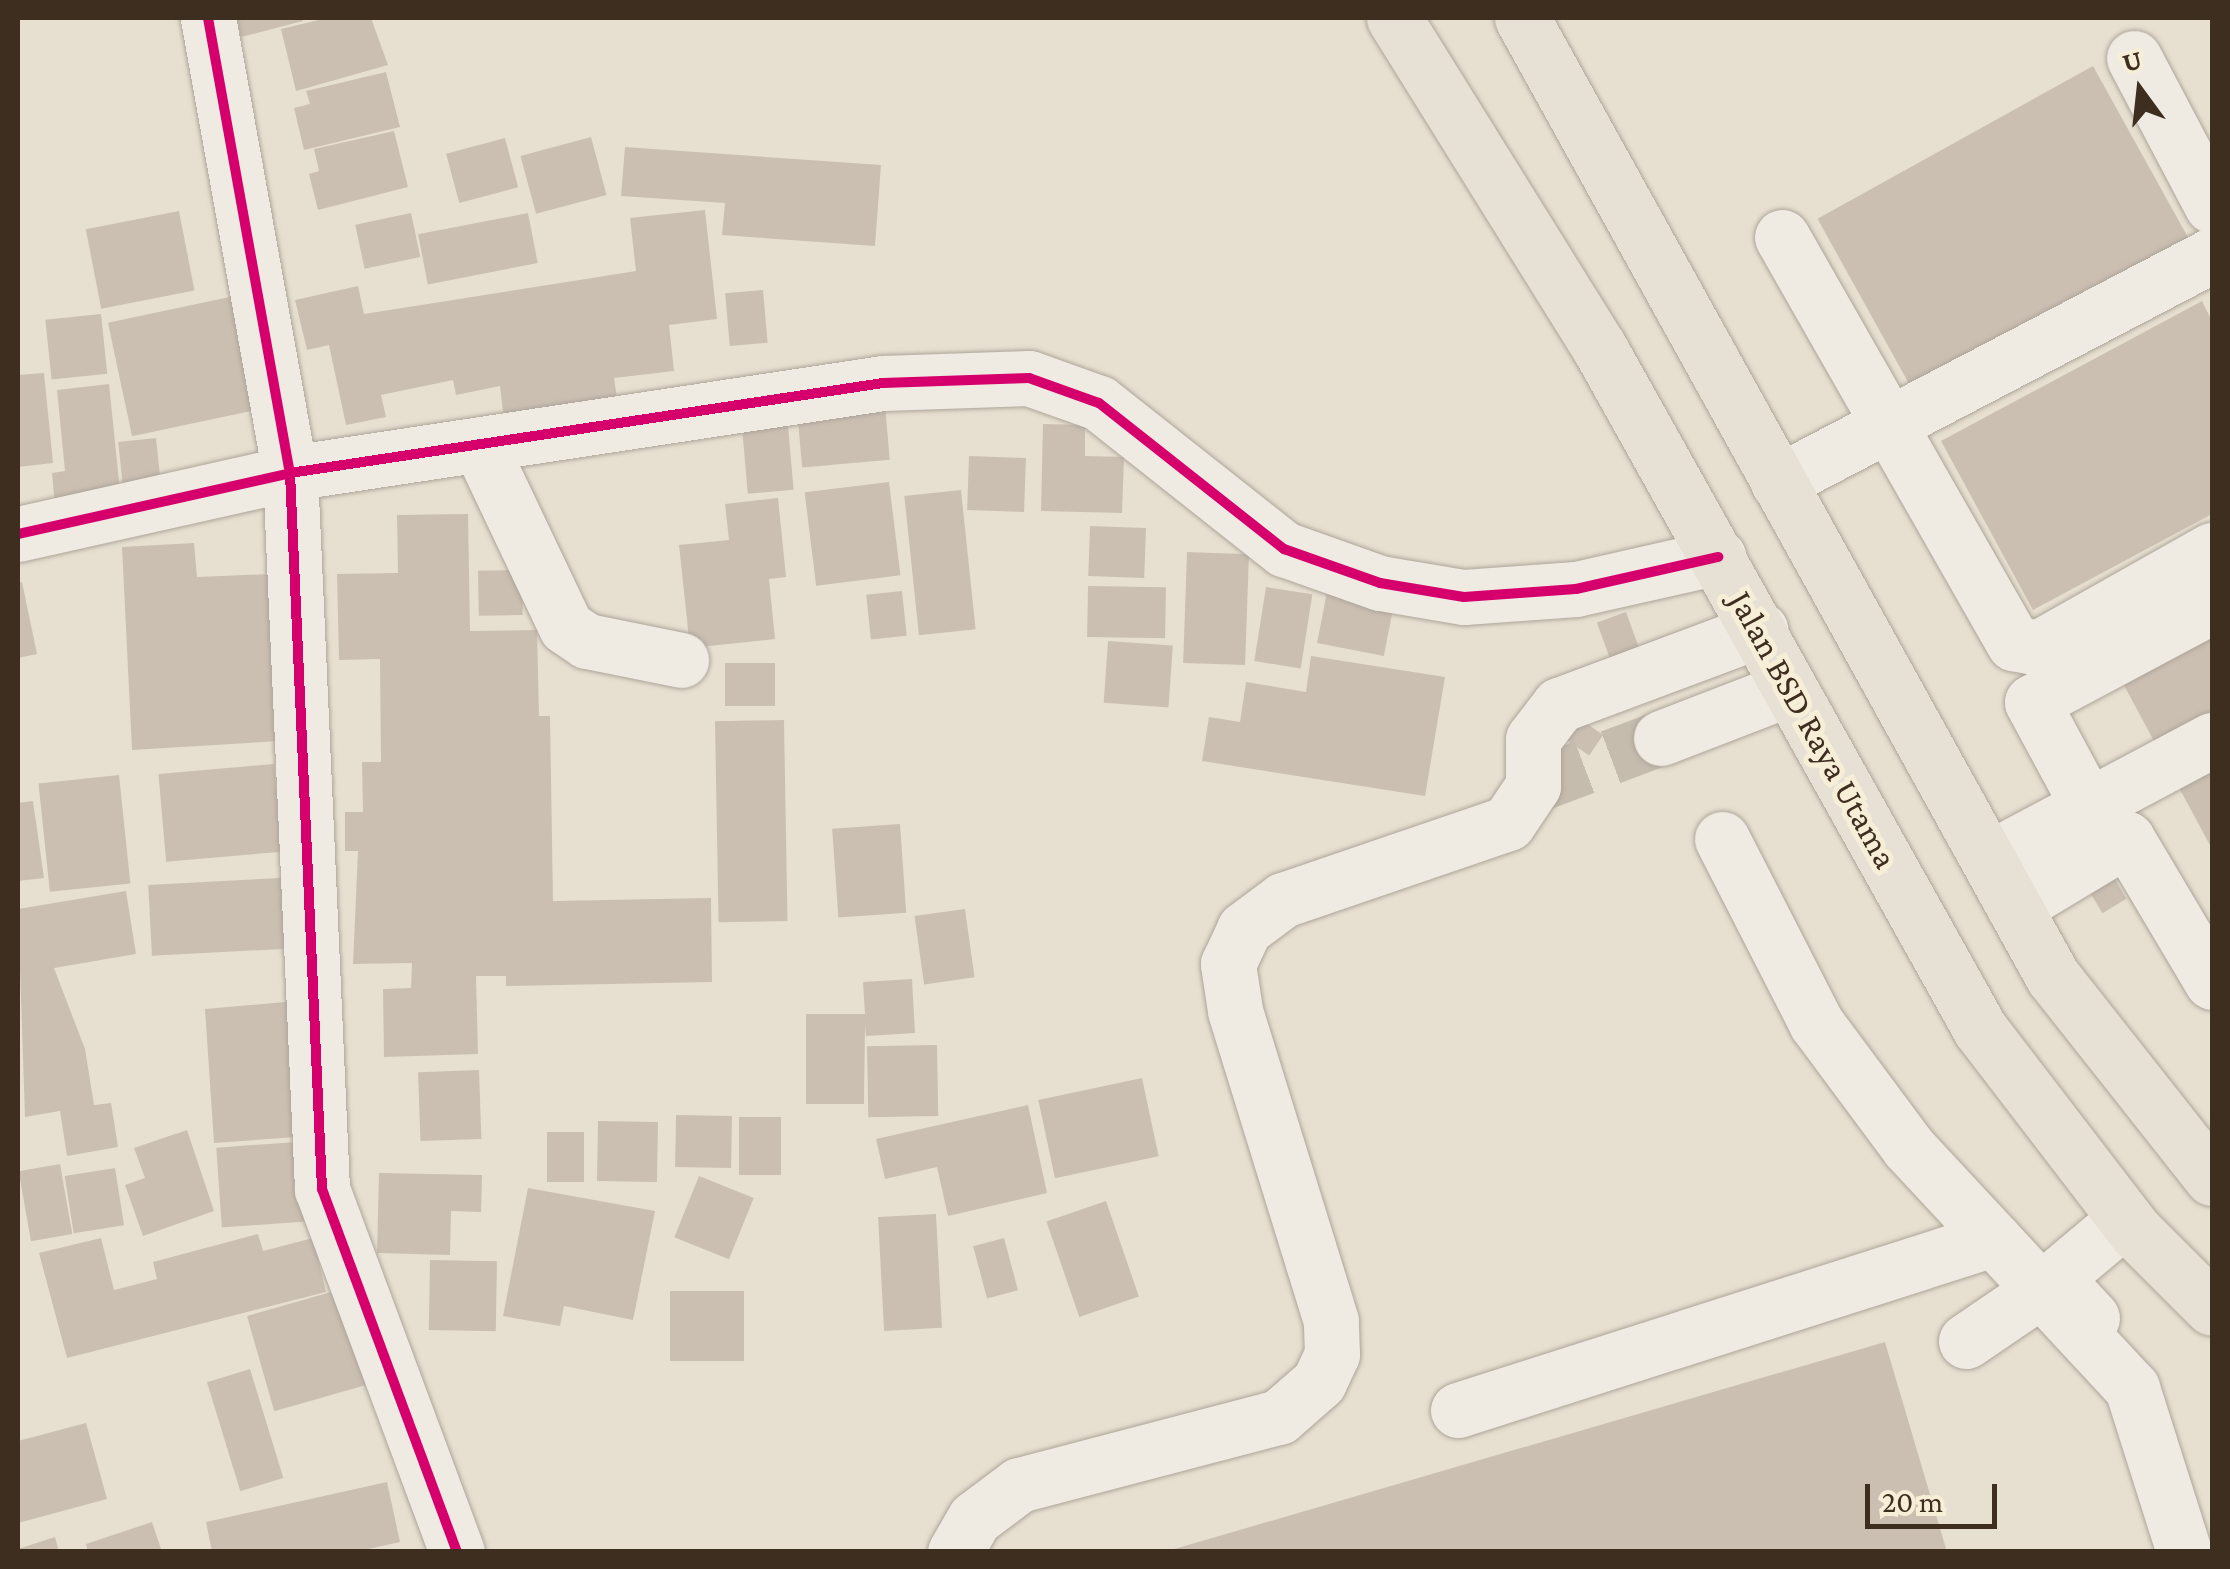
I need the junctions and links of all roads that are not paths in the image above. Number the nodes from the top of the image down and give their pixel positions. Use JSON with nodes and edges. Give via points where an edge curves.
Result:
{"nodes":[{"id":1,"x":208,"y":18,"type":"edge"},
{"id":2,"x":1394,"y":18,"type":"edge"},
{"id":3,"x":1522,"y":18,"type":"edge"},
{"id":4,"x":2134,"y":58,"type":"dead end"},
{"id":5,"x":2212,"y":206,"type":"edge"},
{"id":6,"x":1782,"y":237,"type":"dead end"},
{"id":7,"x":2212,"y":255,"type":"edge"},
{"id":8,"x":1890,"y":428,"type":"junction"},
{"id":9,"x":480,"y":446,"type":"junction"},
{"id":10,"x":290,"y":473,"type":"junction"},
{"id":11,"x":1778,"y":482,"type":"junction"},
{"id":12,"x":18,"y":534,"type":"edge"},
{"id":13,"x":2212,"y":550,"type":"edge"},
{"id":14,"x":1718,"y":557,"type":"junction"},
{"id":15,"x":2212,"y":606,"type":"edge"},
{"id":16,"x":1760,"y":630,"type":"junction"},
{"id":17,"x":681,"y":660,"type":"dead end"},
{"id":18,"x":1788,"y":689,"type":"junction"},
{"id":19,"x":1660,"y":738,"type":"tunnel mouth"},
{"id":20,"x":2212,"y":740,"type":"edge"},
{"id":21,"x":2108,"y":822,"type":"junction"},
{"id":22,"x":1722,"y":839,"type":"dead end"},
{"id":23,"x":1988,"y":860,"type":"junction"},
{"id":24,"x":2014,"y":907,"type":"junction"},
{"id":25,"x":2212,"y":982,"type":"edge"},
{"id":26,"x":2212,"y":1178,"type":"edge"},
{"id":27,"x":2125,"y":1218,"type":"junction"},
{"id":28,"x":1993,"y":1239,"type":"junction"},
{"id":29,"x":2041,"y":1290,"type":"junction"},
{"id":30,"x":2212,"y":1308,"type":"edge"},
{"id":31,"x":1966,"y":1341,"type":"dead end"},
{"id":32,"x":1458,"y":1410,"type":"dead end"},
{"id":33,"x":457,"y":1552,"type":"edge"},
{"id":34,"x":956,"y":1552,"type":"edge"},
{"id":35,"x":2184,"y":1552,"type":"edge"},
{"id":36,"x":2207,"y":1552,"type":"edge"}],
"edges":[{"from":1,"to":10,"type":"street"},
{"from":2,"to":14,"type":"main road","name":"Jalan BSD Raya Utama"},
{"from":3,"to":11,"type":"main road"},
{"from":4,"to":5,"type":"street"},
{"from":6,"to":8,"type":"street"},
{"from":7,"to":8,"type":"street"},
{"from":8,"to":11,"type":"street"},
{"from":8,"to":13,"type":"street","via":[[2014,644],[2038,648]]},
{"from":9,"to":10,"type":"street"},
{"from":9,"to":14,"type":"street","via":[[883,383],[1029,378],[1099,403],[1284,549],[1380,583],[1464,597],[1557,591]]},
{"from":9,"to":17,"type":"street","via":[[566,626],[587,641]]},
{"from":10,"to":12,"type":"street"},
{"from":10,"to":33,"type":"street","via":[[322,1189]]},
{"from":11,"to":23,"type":"main road"},
{"from":14,"to":16,"type":"main road","name":"Jalan BSD Raya Utama"},
{"from":15,"to":21,"type":"street","via":[[2032,702]]},
{"from":16,"to":18,"type":"main road","name":"Jalan BSD Raya Utama"},
{"from":16,"to":34,"type":"street","via":[[1559,705],[1533,739],[1533,786],[1508,823],[1284,900],[1244,929],[1228,964],[1331,1321],[1332,1354],[1319,1382],[1279,1417],[1019,1485],[974,1518]]},
{"from":18,"to":19,"type":"street"},
{"from":18,"to":27,"type":"main road","name":"Jalan BSD Raya Utama","via":[[1980,1030]]},
{"from":20,"to":21,"type":"street"},
{"from":21,"to":23,"type":"street"},
{"from":21,"to":24,"type":"street"},
{"from":21,"to":25,"type":"street"},
{"from":22,"to":28,"type":"street","via":[[1816,1023],[1908,1148]]},
{"from":23,"to":24,"type":"main road"},
{"from":24,"to":26,"type":"main road","via":[[2107,1052]]},
{"from":27,"to":30,"type":"main road","name":"Jalan BSD Raya Utama"},
{"from":27,"to":36,"type":"street","via":[[2054,1278],[2154,1383]]},
{"from":28,"to":29,"type":"street"},
{"from":28,"to":32,"type":"street"},
{"from":29,"to":31,"type":"street"},
{"from":29,"to":35,"type":"street","via":[[2132,1388]]}]}
